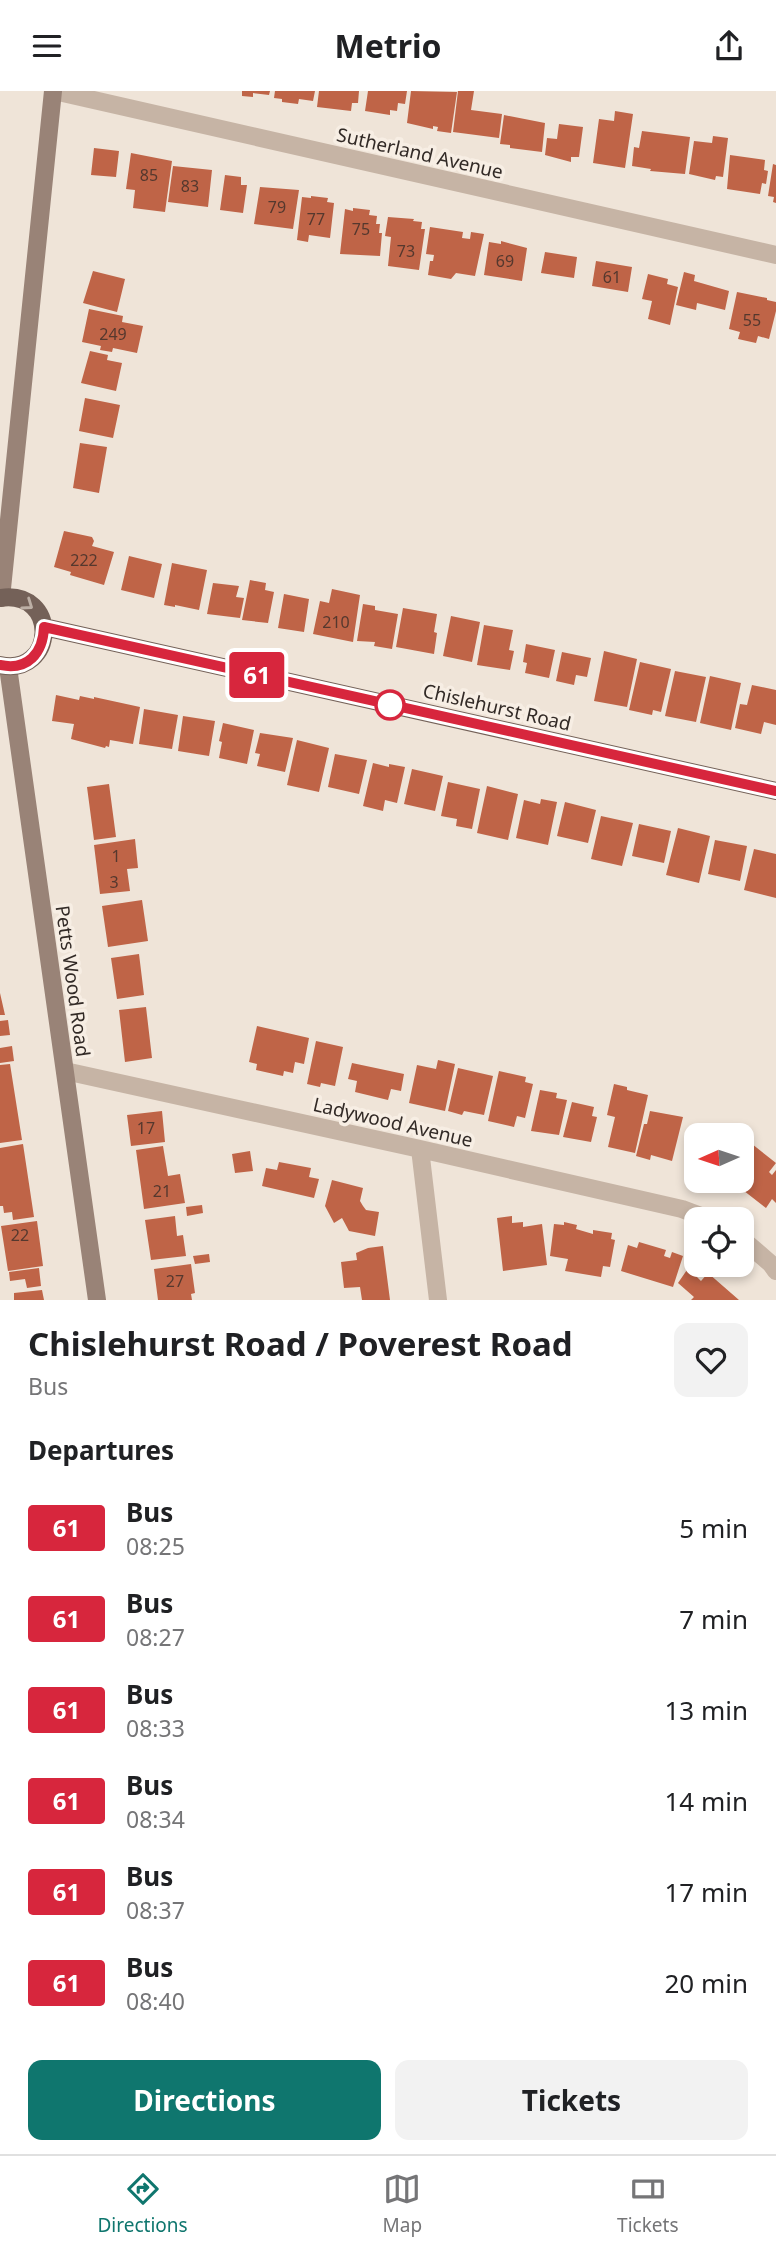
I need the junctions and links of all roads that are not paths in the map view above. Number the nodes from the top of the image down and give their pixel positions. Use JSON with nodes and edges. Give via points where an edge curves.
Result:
{"nodes":[{"id":1,"x":54,"y":91,"type":"edge"},
{"id":2,"x":776,"y":255,"type":"edge"},
{"id":3,"x":1,"y":598,"type":"edge"},
{"id":4,"x":44,"y":627,"type":"junction"},
{"id":5,"x":4,"y":666,"type":"edge"},
{"id":6,"x":776,"y":791,"type":"edge"},
{"id":7,"x":65,"y":1071,"type":"junction"},
{"id":8,"x":420,"y":1149,"type":"junction"},
{"id":9,"x":684,"y":1210,"type":"edge"},
{"id":10,"x":754,"y":1249,"type":"edge"},
{"id":11,"x":776,"y":1271,"type":"edge"},
{"id":12,"x":97,"y":1300,"type":"edge"},
{"id":13,"x":439,"y":1300,"type":"edge"}],
"edges":[{"from":1,"to":2,"type":"street","name":"Sutherland Avenue"},
{"from":1,"to":3,"type":"street"},
{"from":3,"to":4,"type":"main road","one_way":true,"via":[[25,600],[35,607]]},
{"from":4,"to":5,"type":"main road","via":[[44,639],[31,660]]},
{"from":4,"to":6,"type":"main road","name":"Chislehurst Road"},
{"from":5,"to":7,"type":"street","name":"Petts Wood Road"},
{"from":7,"to":8,"type":"street","name":"Ladywood Avenue"},
{"from":7,"to":12,"type":"street","name":"Petts Wood Road"},
{"from":8,"to":9,"type":"street","name":"Ladywood Avenue"},
{"from":8,"to":13,"type":"street"},
{"from":10,"to":11,"type":"street"}]}
